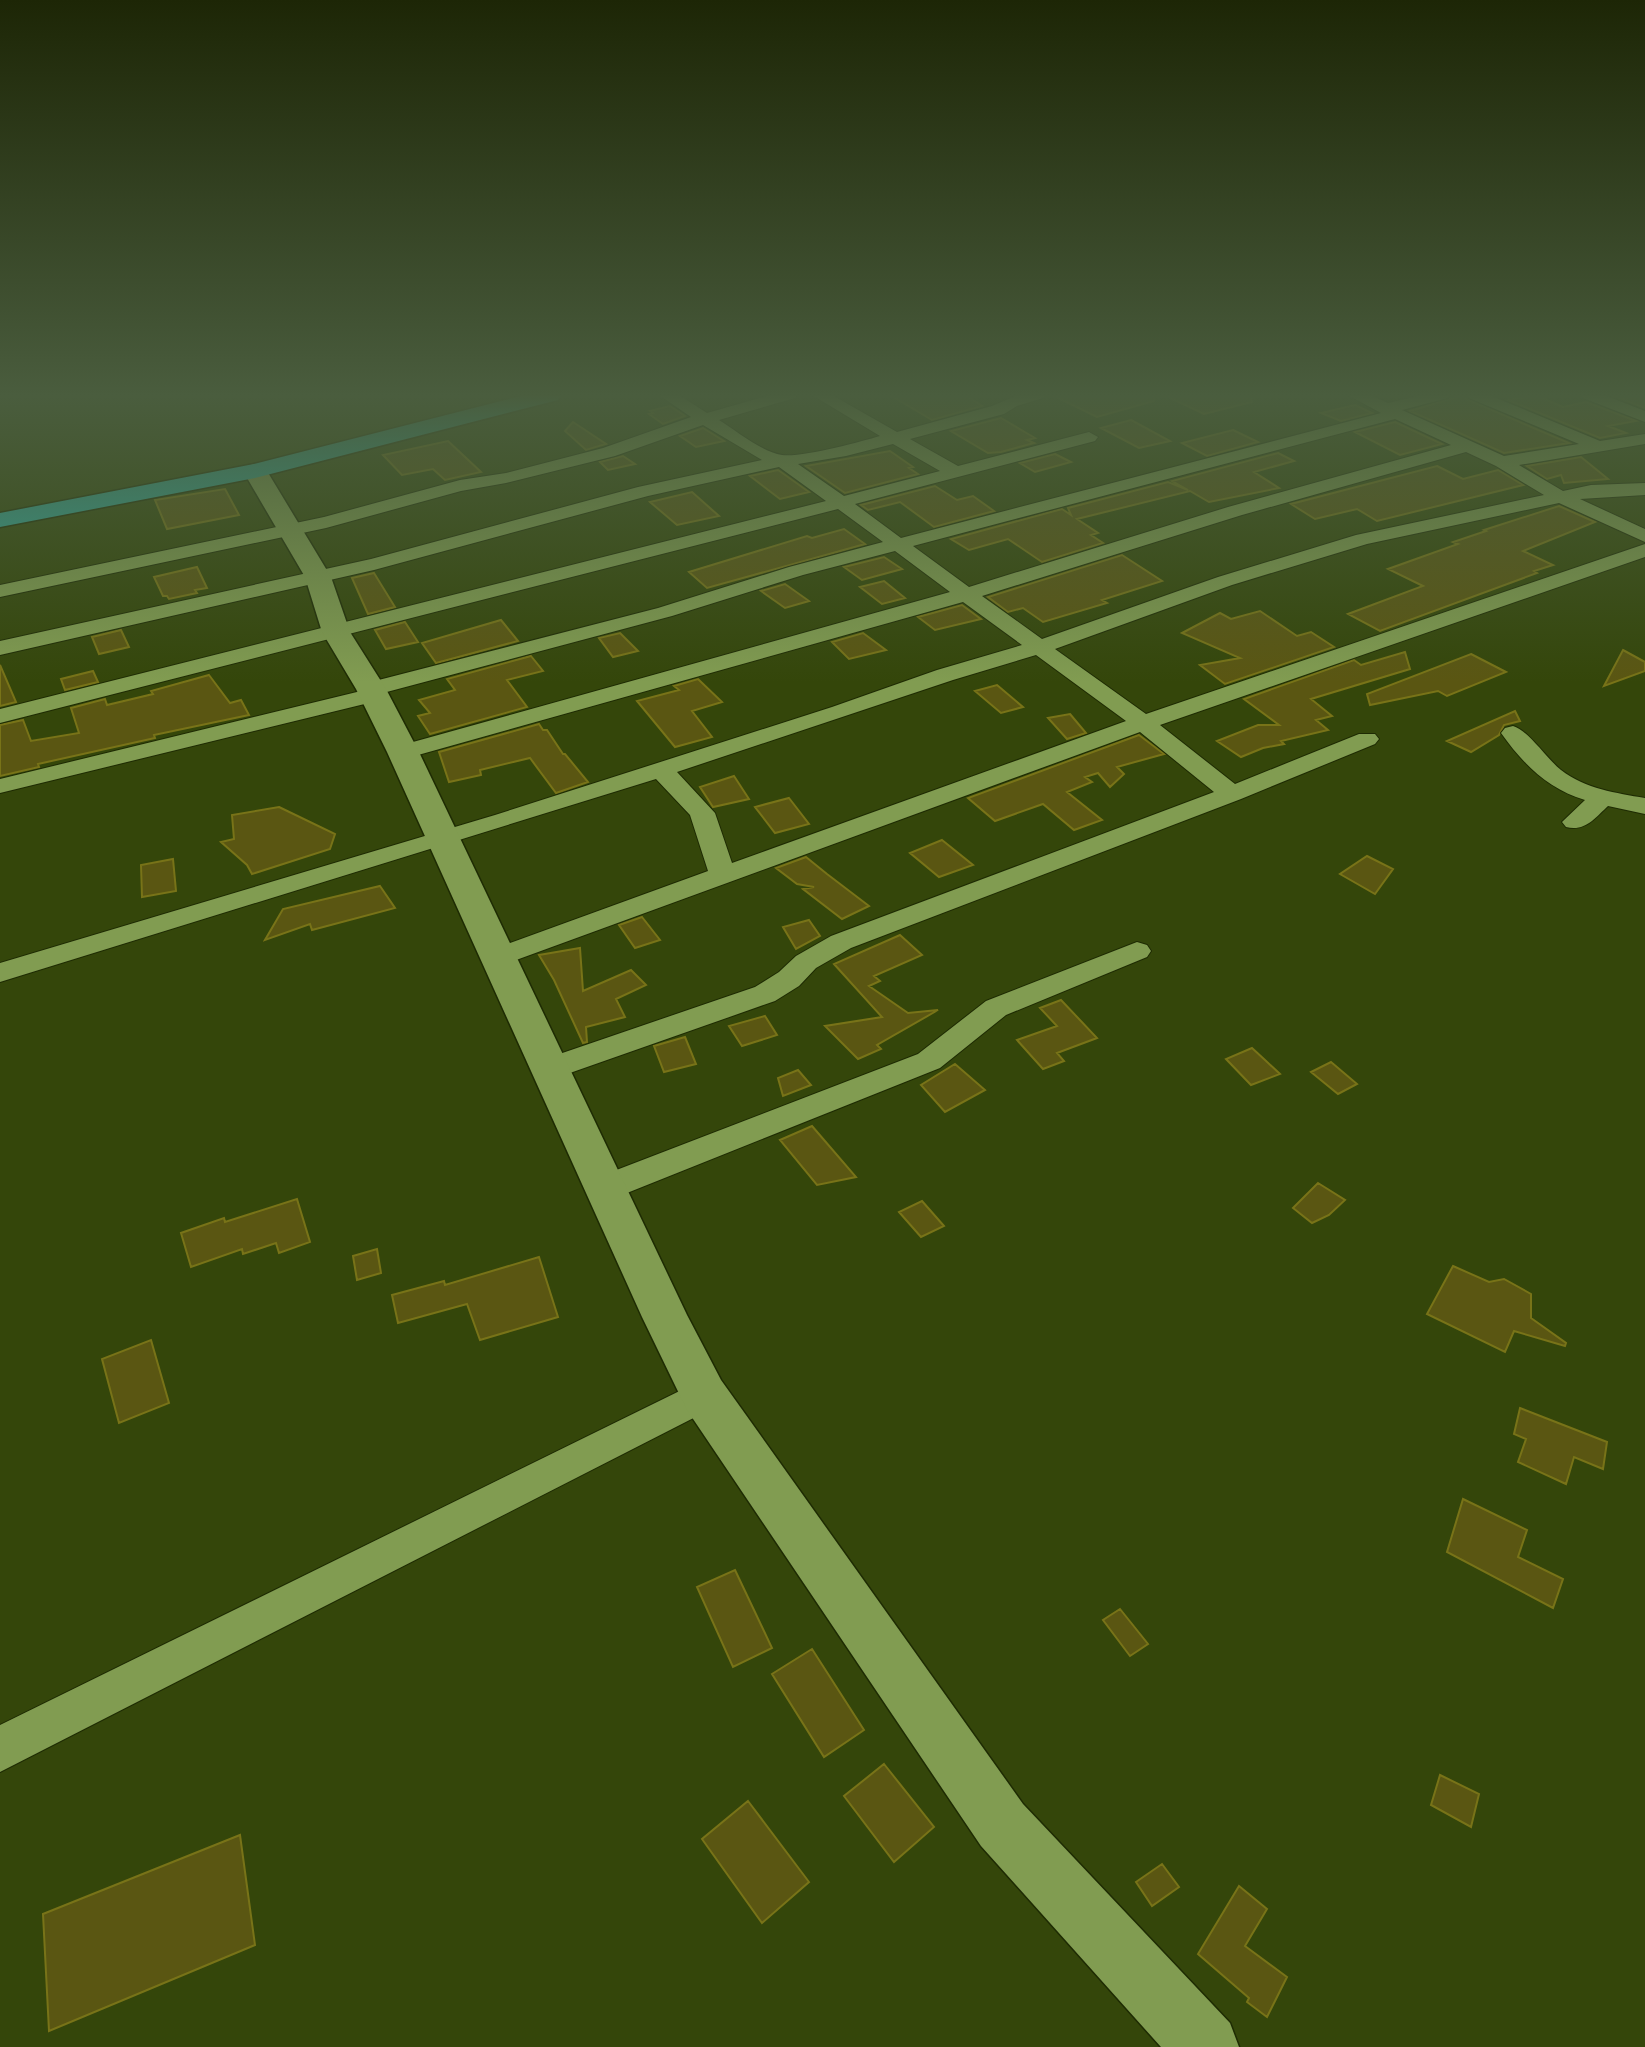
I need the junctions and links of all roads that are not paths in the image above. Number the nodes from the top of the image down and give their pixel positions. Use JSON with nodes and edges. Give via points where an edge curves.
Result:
{"nodes":[{"id":1,"x":80,"y":491,"type":"edge"},
{"id":2,"x":153,"y":491,"type":"edge"},
{"id":3,"x":266,"y":491,"type":"edge"},
{"id":4,"x":451,"y":491,"type":"edge"},
{"id":5,"x":647,"y":491,"type":"edge"},
{"id":6,"x":824,"y":491,"type":"edge"},
{"id":7,"x":884,"y":491,"type":"edge"},
{"id":8,"x":1096,"y":491,"type":"edge"},
{"id":9,"x":1308,"y":491,"type":"edge"},
{"id":10,"x":1549,"y":491,"type":"edge"},
{"id":11,"x":1604,"y":491,"type":"edge"},
{"id":12,"x":1560,"y":497,"type":"junction"},
{"id":13,"x":840,"y":502,"type":"junction"},
{"id":14,"x":0,"y":506,"type":"edge"},
{"id":15,"x":0,"y":520,"type":"edge"},
{"id":16,"x":290,"y":530,"type":"junction"},
{"id":17,"x":1645,"y":536,"type":"edge"},
{"id":18,"x":898,"y":544,"type":"junction"},
{"id":19,"x":1645,"y":550,"type":"edge"},
{"id":20,"x":318,"y":576,"type":"junction"},
{"id":21,"x":0,"y":591,"type":"edge"},
{"id":22,"x":967,"y":594,"type":"junction"},
{"id":23,"x":336,"y":632,"type":"junction"},
{"id":24,"x":1040,"y":647,"type":"junction"},
{"id":25,"x":0,"y":648,"type":"edge"},
{"id":26,"x":372,"y":692,"type":"junction"},
{"id":27,"x":0,"y":716,"type":"edge"},
{"id":28,"x":1143,"y":723,"type":"junction"},
{"id":29,"x":1513,"y":733,"type":"dead end"},
{"id":30,"x":1367,"y":739,"type":"dead end"},
{"id":31,"x":403,"y":752,"type":"junction"},
{"id":32,"x":661,"y":770,"type":"junction"},
{"id":33,"x":0,"y":786,"type":"edge"},
{"id":34,"x":1232,"y":794,"type":"junction"},
{"id":35,"x":1602,"y":799,"type":"junction"},
{"id":36,"x":1645,"y":806,"type":"edge"},
{"id":37,"x":1574,"y":822,"type":"dead end"},
{"id":38,"x":442,"y":837,"type":"junction"},
{"id":39,"x":723,"y":875,"type":"junction"},
{"id":40,"x":1138,"y":951,"type":"dead end"},
{"id":41,"x":498,"y":957,"type":"junction"},
{"id":42,"x":0,"y":973,"type":"edge"},
{"id":43,"x":550,"y":1069,"type":"junction"},
{"id":44,"x":605,"y":1188,"type":"junction"},
{"id":45,"x":704,"y":1395,"type":"junction"},
{"id":46,"x":0,"y":1749,"type":"edge"},
{"id":47,"x":1206,"y":2047,"type":"edge"}],
"edges":[{"from":1,"to":14,"type":"highway"},
{"from":2,"to":15,"type":"highway"},
{"from":3,"to":16,"type":"street"},
{"from":4,"to":16,"type":"street"},
{"from":5,"to":20,"type":"street"},
{"from":6,"to":13,"type":"street"},
{"from":7,"to":13,"type":"street"},
{"from":8,"to":18,"type":"street"},
{"from":9,"to":22,"type":"street"},
{"from":10,"to":12,"type":"street"},
{"from":11,"to":12,"type":"street"},
{"from":12,"to":17,"type":"street"},
{"from":12,"to":24,"type":"street","via":[[1363,539],[1225,581]]},
{"from":13,"to":18,"type":"street"},
{"from":13,"to":23,"type":"street"},
{"from":16,"to":20,"type":"street"},
{"from":16,"to":21,"type":"street"},
{"from":18,"to":22,"type":"street"},
{"from":18,"to":26,"type":"street"},
{"from":19,"to":28,"type":"street"},
{"from":20,"to":23,"type":"street"},
{"from":20,"to":25,"type":"street"},
{"from":22,"to":24,"type":"street"},
{"from":22,"to":31,"type":"street"},
{"from":23,"to":26,"type":"street"},
{"from":23,"to":27,"type":"street"},
{"from":24,"to":28,"type":"street"},
{"from":24,"to":32,"type":"street"},
{"from":26,"to":31,"type":"street"},
{"from":26,"to":33,"type":"street"},
{"from":28,"to":34,"type":"street"},
{"from":28,"to":39,"type":"street"},
{"from":29,"to":35,"type":"street","via":[[1556,780]]},
{"from":30,"to":34,"type":"street"},
{"from":31,"to":38,"type":"street"},
{"from":32,"to":38,"type":"street"},
{"from":32,"to":39,"type":"street","via":[[702,813]]},
{"from":34,"to":43,"type":"street","via":[[841,942],[765,994]]},
{"from":35,"to":36,"type":"street"},
{"from":35,"to":37,"type":"street"},
{"from":38,"to":41,"type":"street"},
{"from":38,"to":42,"type":"street"},
{"from":39,"to":41,"type":"street"},
{"from":40,"to":44,"type":"street","via":[[996,1008],[929,1061]]},
{"from":41,"to":43,"type":"street"},
{"from":43,"to":44,"type":"street"},
{"from":44,"to":45,"type":"street"},
{"from":45,"to":46,"type":"street"},
{"from":45,"to":47,"type":"street","via":[[1002,1825]]}]}
